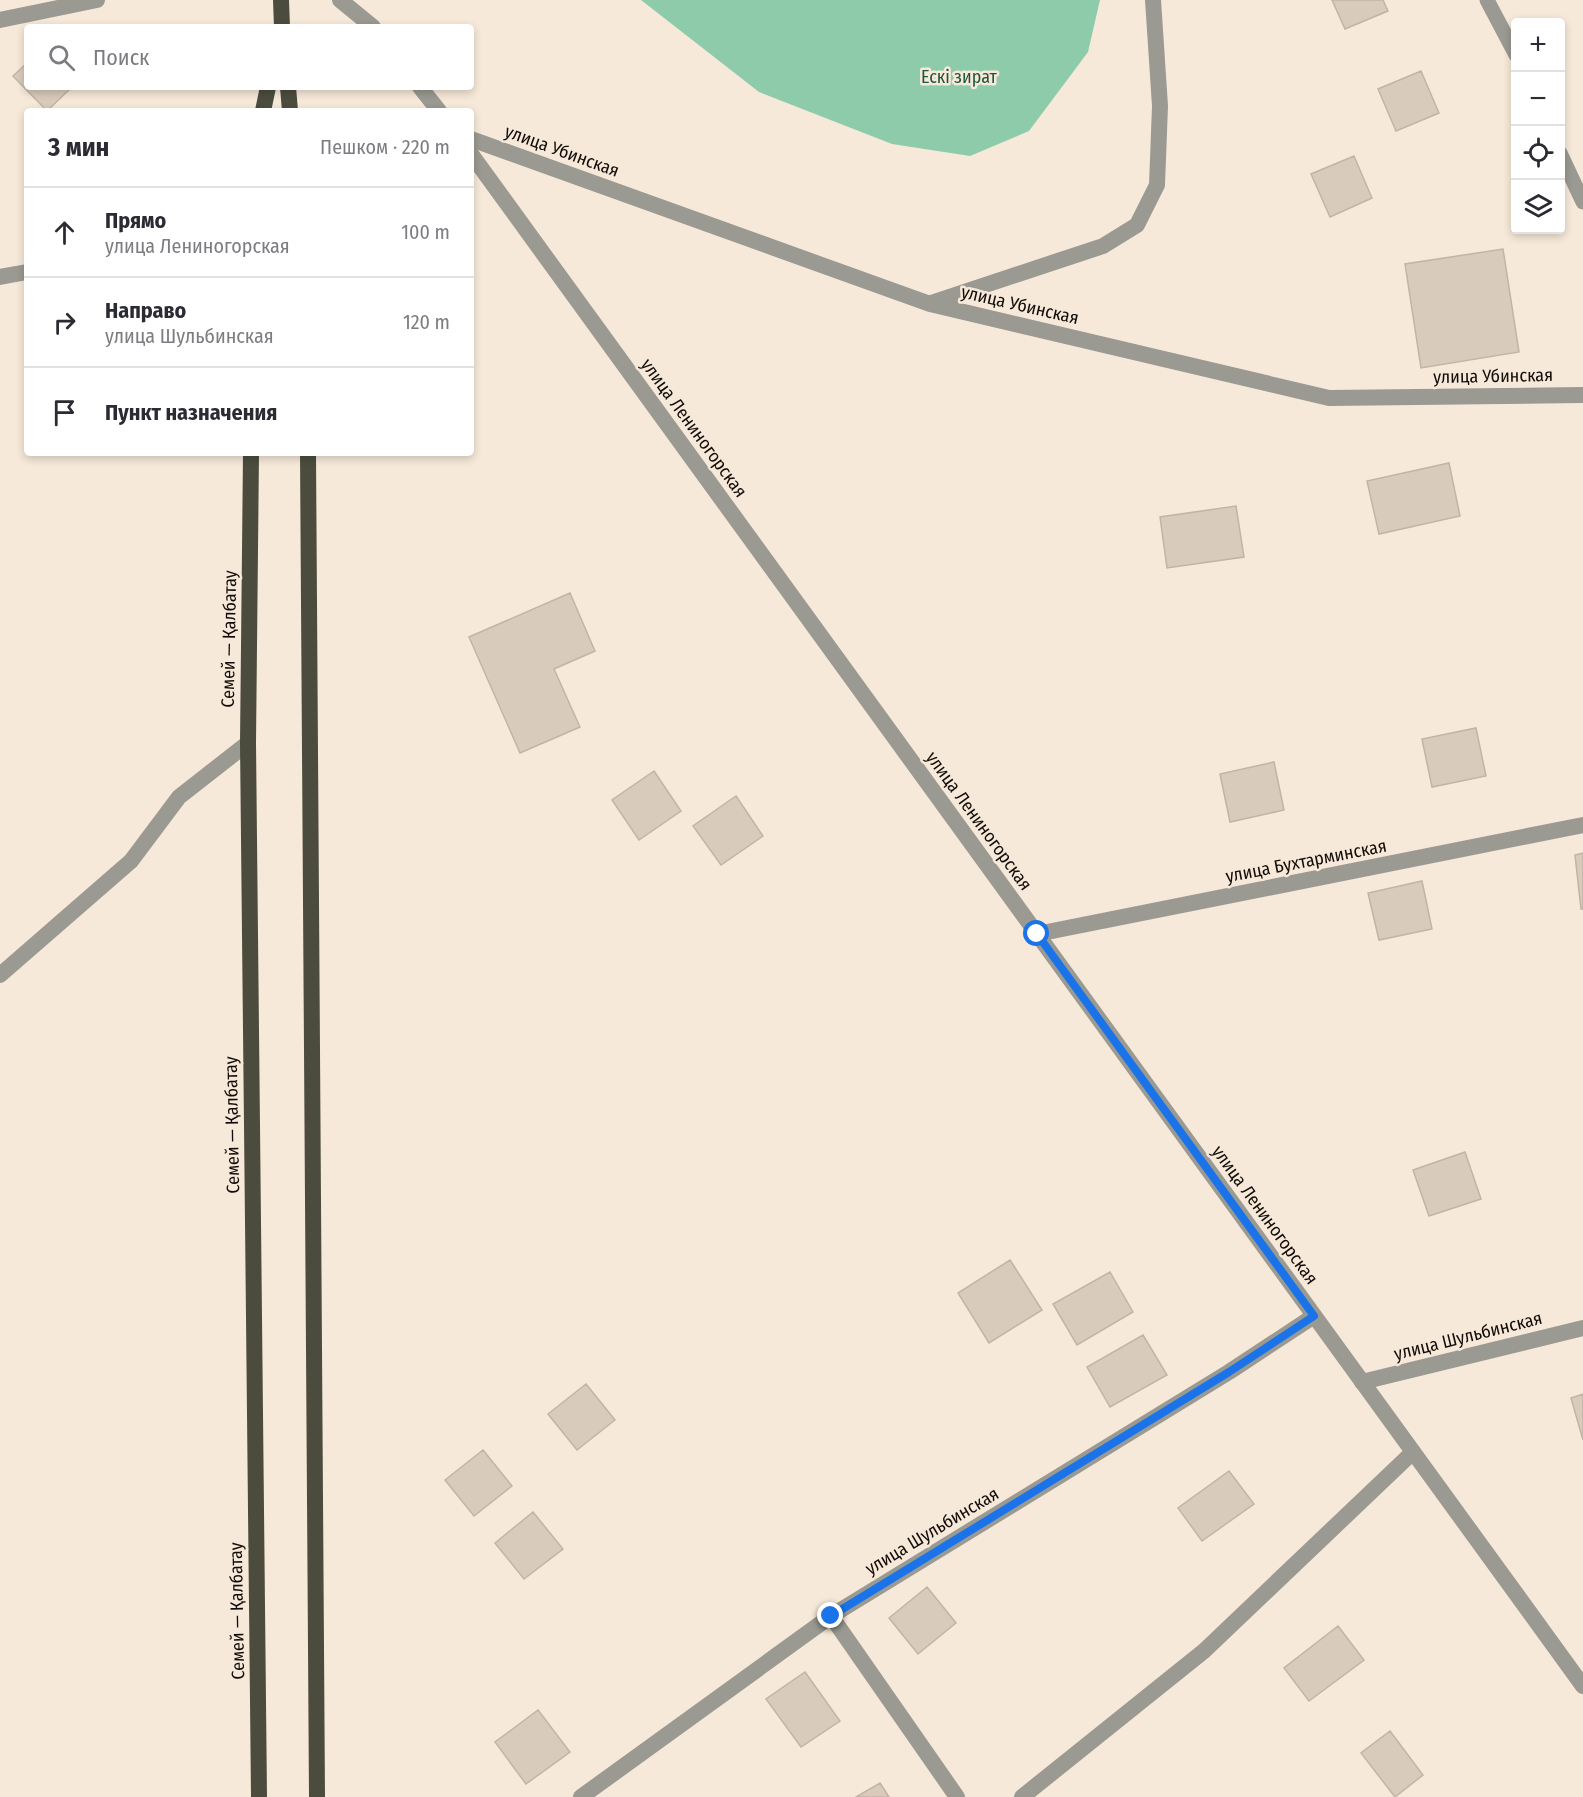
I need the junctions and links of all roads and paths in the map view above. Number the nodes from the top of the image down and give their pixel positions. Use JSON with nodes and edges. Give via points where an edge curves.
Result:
{"nodes":[{"id":1,"x":97,"y":0,"type":"edge"},
{"id":2,"x":281,"y":0,"type":"edge"},
{"id":3,"x":340,"y":0,"type":"edge"},
{"id":4,"x":1153,"y":0,"type":"edge"},
{"id":5,"x":1487,"y":0,"type":"edge"},
{"id":6,"x":0,"y":20,"type":"edge"},
{"id":7,"x":282,"y":24,"type":"edge"},
{"id":8,"x":369,"y":24,"type":"edge"},
{"id":9,"x":1511,"y":47,"type":"edge"},
{"id":10,"x":267,"y":90,"type":"edge"},
{"id":11,"x":288,"y":90,"type":"edge"},
{"id":12,"x":422,"y":90,"type":"edge"},
{"id":13,"x":264,"y":108,"type":"edge"},
{"id":14,"x":290,"y":108,"type":"edge"},
{"id":15,"x":437,"y":108,"type":"edge"},
{"id":16,"x":474,"y":140,"type":"edge"},
{"id":17,"x":474,"y":158,"type":"edge"},
{"id":18,"x":1565,"y":164,"type":"edge"},
{"id":19,"x":1583,"y":202,"type":"edge"},
{"id":20,"x":24,"y":273,"type":"edge"},
{"id":21,"x":0,"y":277,"type":"edge"},
{"id":22,"x":930,"y":304,"type":"junction"},
{"id":23,"x":1583,"y":395,"type":"edge"},
{"id":24,"x":250,"y":456,"type":"edge"},
{"id":25,"x":308,"y":456,"type":"edge"},
{"id":26,"x":248,"y":743,"type":"junction"},
{"id":27,"x":1583,"y":825,"type":"edge"},
{"id":28,"x":1037,"y":934,"type":"junction"},
{"id":29,"x":0,"y":975,"type":"edge"},
{"id":30,"x":1314,"y":1316,"type":"junction"},
{"id":31,"x":1583,"y":1328,"type":"edge"},
{"id":32,"x":1362,"y":1382,"type":"junction"},
{"id":33,"x":1413,"y":1452,"type":"junction"},
{"id":34,"x":831,"y":1616,"type":"junction"},
{"id":35,"x":1583,"y":1686,"type":"edge"},
{"id":36,"x":259,"y":1797,"type":"edge"},
{"id":37,"x":318,"y":1797,"type":"edge"},
{"id":38,"x":581,"y":1797,"type":"edge"},
{"id":39,"x":957,"y":1797,"type":"edge"},
{"id":40,"x":1022,"y":1797,"type":"edge"}],
"edges":[{"from":1,"to":6,"type":"street"},
{"from":2,"to":7,"type":"highway"},
{"from":3,"to":8,"type":"street"},
{"from":4,"to":22,"type":"street","via":[[1160,106],[1157,185],[1137,225],[1103,246]]},
{"from":5,"to":9,"type":"lane"},
{"from":10,"to":13,"type":"highway"},
{"from":11,"to":14,"type":"highway"},
{"from":12,"to":15,"type":"street"},
{"from":16,"to":22,"type":"street","name":"улица Убинская"},
{"from":17,"to":28,"type":"street","name":"улица Лениногорская"},
{"from":18,"to":19,"type":"lane"},
{"from":20,"to":21,"type":"street"},
{"from":22,"to":23,"type":"street","name":"улица Убинская","via":[[1329,398]]},
{"from":24,"to":26,"type":"highway","name":"Семей — Қалбатау"},
{"from":25,"to":37,"type":"highway"},
{"from":26,"to":29,"type":"street","via":[[178,797],[131,861]]},
{"from":26,"to":36,"type":"highway","name":"Семей — Қалбатау"},
{"from":27,"to":28,"type":"street","name":"улица Бухтарминская"},
{"from":28,"to":30,"type":"street","name":"улица Лениногорская"},
{"from":30,"to":32,"type":"street","name":"улица Лениногорская"},
{"from":30,"to":34,"type":"street","name":"улица Шульбинская"},
{"from":31,"to":32,"type":"street","name":"улица Шульбинская"},
{"from":32,"to":33,"type":"street","name":"улица Лениногорская"},
{"from":33,"to":35,"type":"street","name":"улица Лениногорская"},
{"from":33,"to":40,"type":"street","via":[[1204,1651]]},
{"from":34,"to":38,"type":"street","name":"улица Шульбинская"},
{"from":34,"to":39,"type":"street"}]}
